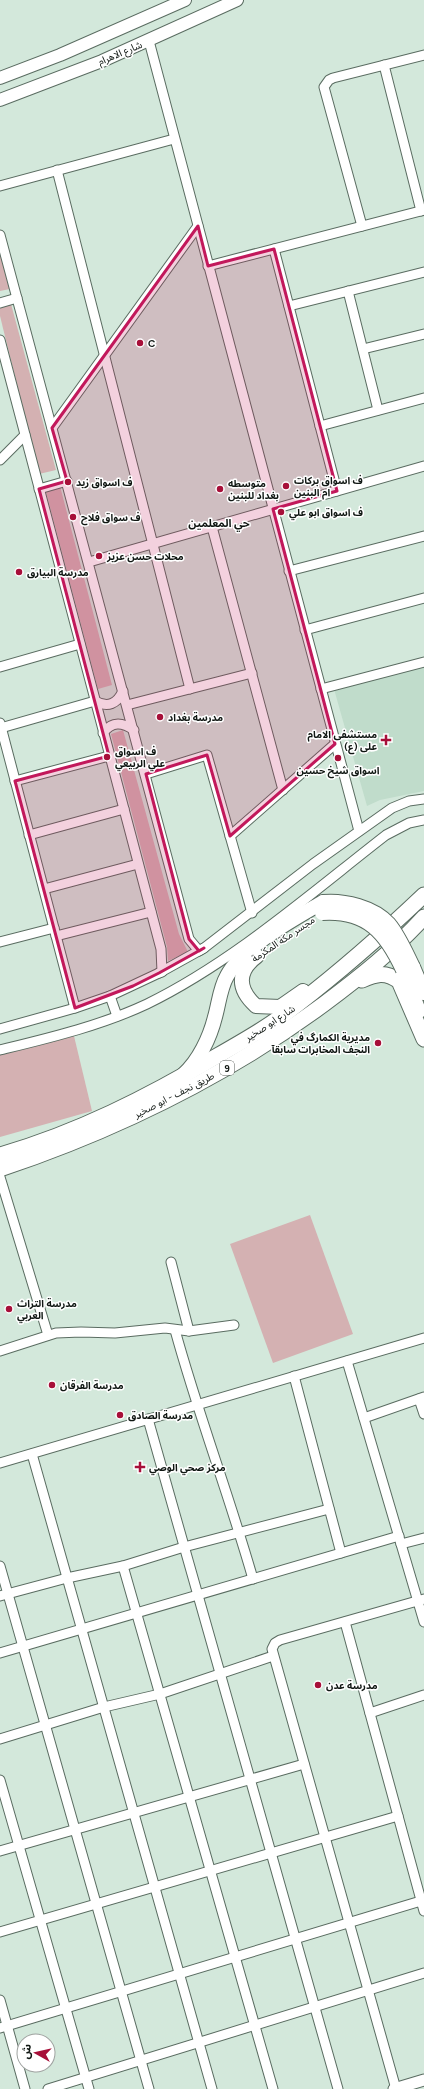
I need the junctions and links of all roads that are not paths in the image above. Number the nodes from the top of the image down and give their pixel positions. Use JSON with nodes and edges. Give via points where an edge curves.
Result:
{"nodes":[{"id":1,"x":185,"y":0,"type":"edge"},
{"id":2,"x":237,"y":0,"type":"edge"},
{"id":3,"x":149,"y":41,"type":"junction"},
{"id":4,"x":424,"y":54,"type":"edge"},
{"id":5,"x":384,"y":65,"type":"junction"},
{"id":6,"x":0,"y":78,"type":"edge"},
{"id":7,"x":0,"y":100,"type":"edge"},
{"id":8,"x":174,"y":139,"type":"junction"},
{"id":9,"x":57,"y":170,"type":"junction"},
{"id":10,"x":0,"y":186,"type":"edge"},
{"id":11,"x":422,"y":211,"type":"edge"},
{"id":12,"x":198,"y":226,"type":"junction"},
{"id":13,"x":362,"y":226,"type":"junction"},
{"id":14,"x":0,"y":235,"type":"edge"},
{"id":15,"x":274,"y":249,"type":"junction"},
{"id":16,"x":208,"y":266,"type":"junction"},
{"id":17,"x":424,"y":272,"type":"edge"},
{"id":18,"x":348,"y":291,"type":"junction"},
{"id":19,"x":17,"y":298,"type":"junction"},
{"id":20,"x":0,"y":303,"type":"edge"},
{"id":21,"x":289,"y":306,"type":"junction"},
{"id":22,"x":424,"y":334,"type":"edge"},
{"id":23,"x":0,"y":340,"type":"edge"},
{"id":24,"x":363,"y":349,"type":"junction"},
{"id":25,"x":104,"y":356,"type":"junction"},
{"id":26,"x":424,"y":398,"type":"edge"},
{"id":27,"x":378,"y":410,"type":"junction"},
{"id":28,"x":320,"y":426,"type":"junction"},
{"id":29,"x":52,"y":428,"type":"junction"},
{"id":30,"x":25,"y":435,"type":"junction"},
{"id":31,"x":0,"y":460,"type":"edge"},
{"id":32,"x":424,"y":466,"type":"edge"},
{"id":33,"x":67,"y":481,"type":"junction"},
{"id":34,"x":39,"y":489,"type":"junction"},
{"id":35,"x":337,"y":491,"type":"junction"},
{"id":36,"x":273,"y":509,"type":"junction"},
{"id":37,"x":212,"y":527,"type":"junction"},
{"id":38,"x":424,"y":536,"type":"edge"},
{"id":39,"x":153,"y":544,"type":"junction"},
{"id":40,"x":88,"y":562,"type":"junction"},
{"id":41,"x":289,"y":571,"type":"junction"},
{"id":42,"x":424,"y":598,"type":"edge"},
{"id":43,"x":305,"y":630,"type":"junction"},
{"id":44,"x":80,"y":644,"type":"junction"},
{"id":45,"x":424,"y":662,"type":"edge"},
{"id":46,"x":0,"y":667,"type":"edge"},
{"id":47,"x":252,"y":672,"type":"junction"},
{"id":48,"x":190,"y":689,"type":"junction"},
{"id":49,"x":321,"y":689,"type":"junction"},
{"id":50,"x":124,"y":691,"type":"junction"},
{"id":51,"x":95,"y":701,"type":"junction"},
{"id":52,"x":127,"y":705,"type":"junction"},
{"id":53,"x":1,"y":726,"type":"edge"},
{"id":54,"x":134,"y":730,"type":"junction"},
{"id":55,"x":103,"y":733,"type":"junction"},
{"id":56,"x":335,"y":744,"type":"junction"},
{"id":57,"x":109,"y":756,"type":"junction"},
{"id":58,"x":146,"y":774,"type":"junction"},
{"id":59,"x":15,"y":781,"type":"junction"},
{"id":60,"x":283,"y":790,"type":"junction"},
{"id":61,"x":424,"y":799,"type":"edge"},
{"id":62,"x":124,"y":809,"type":"junction"},
{"id":63,"x":424,"y":820,"type":"edge"},
{"id":64,"x":359,"y":831,"type":"junction"},
{"id":65,"x":29,"y":835,"type":"junction"},
{"id":66,"x":230,"y":836,"type":"junction"},
{"id":67,"x":138,"y":864,"type":"junction"},
{"id":68,"x":44,"y":889,"type":"junction"},
{"id":69,"x":424,"y":895,"type":"edge"},
{"id":70,"x":323,"y":908,"type":"junction"},
{"id":71,"x":151,"y":912,"type":"junction"},
{"id":72,"x":252,"y":913,"type":"junction"},
{"id":73,"x":424,"y":917,"type":"edge"},
{"id":74,"x":55,"y":932,"type":"junction"},
{"id":75,"x":0,"y":942,"type":"edge"},
{"id":76,"x":204,"y":948,"type":"junction"},
{"id":77,"x":341,"y":968,"type":"junction"},
{"id":78,"x":408,"y":969,"type":"junction"},
{"id":79,"x":159,"y":973,"type":"junction"},
{"id":80,"x":424,"y":993,"type":"edge"},
{"id":81,"x":110,"y":996,"type":"junction"},
{"id":82,"x":335,"y":996,"type":"junction"},
{"id":83,"x":75,"y":1008,"type":"junction"},
{"id":84,"x":117,"y":1016,"type":"junction"},
{"id":85,"x":424,"y":1023,"type":"edge"},
{"id":86,"x":0,"y":1029,"type":"edge"},
{"id":87,"x":424,"y":1039,"type":"edge"},
{"id":88,"x":0,"y":1050,"type":"edge"},
{"id":89,"x":177,"y":1080,"type":"junction"},
{"id":90,"x":0,"y":1155,"type":"edge"},
{"id":91,"x":0,"y":1169,"type":"edge"},
{"id":92,"x":0,"y":1177,"type":"edge"},
{"id":93,"x":171,"y":1262,"type":"dead end"},
{"id":94,"x":234,"y":1325,"type":"dead end"},
{"id":95,"x":175,"y":1330,"type":"junction"},
{"id":96,"x":188,"y":1331,"type":"junction"},
{"id":97,"x":48,"y":1335,"type":"junction"},
{"id":98,"x":424,"y":1338,"type":"edge"},
{"id":99,"x":0,"y":1351,"type":"edge"},
{"id":100,"x":347,"y":1361,"type":"junction"},
{"id":101,"x":294,"y":1376,"type":"junction"},
{"id":102,"x":421,"y":1398,"type":"edge"},
{"id":103,"x":197,"y":1405,"type":"junction"},
{"id":104,"x":424,"y":1414,"type":"edge"},
{"id":105,"x":364,"y":1418,"type":"junction"},
{"id":106,"x":148,"y":1419,"type":"junction"},
{"id":107,"x":32,"y":1454,"type":"junction"},
{"id":108,"x":0,"y":1463,"type":"edge"},
{"id":109,"x":329,"y":1509,"type":"junction"},
{"id":110,"x":239,"y":1533,"type":"junction"},
{"id":111,"x":424,"y":1538,"type":"edge"},
{"id":112,"x":400,"y":1540,"type":"junction"},
{"id":113,"x":184,"y":1547,"type":"junction"},
{"id":114,"x":341,"y":1553,"type":"junction"},
{"id":115,"x":0,"y":1566,"type":"edge"},
{"id":116,"x":123,"y":1566,"type":"junction"},
{"id":117,"x":67,"y":1578,"type":"junction"},
{"id":118,"x":253,"y":1579,"type":"junction"},
{"id":119,"x":4,"y":1595,"type":"edge"},
{"id":120,"x":198,"y":1595,"type":"junction"},
{"id":121,"x":421,"y":1600,"type":"edge"},
{"id":122,"x":137,"y":1613,"type":"junction"},
{"id":123,"x":345,"y":1622,"type":"junction"},
{"id":124,"x":424,"y":1622,"type":"edge"},
{"id":125,"x":82,"y":1629,"type":"junction"},
{"id":126,"x":23,"y":1646,"type":"junction"},
{"id":127,"x":0,"y":1653,"type":"edge"},
{"id":128,"x":273,"y":1656,"type":"junction"},
{"id":129,"x":220,"y":1672,"type":"junction"},
{"id":130,"x":160,"y":1694,"type":"junction"},
{"id":131,"x":424,"y":1695,"type":"edge"},
{"id":132,"x":104,"y":1708,"type":"junction"},
{"id":133,"x":370,"y":1713,"type":"junction"},
{"id":134,"x":45,"y":1725,"type":"junction"},
{"id":135,"x":0,"y":1739,"type":"edge"},
{"id":136,"x":304,"y":1764,"type":"junction"},
{"id":137,"x":0,"y":1780,"type":"edge"},
{"id":138,"x":250,"y":1780,"type":"junction"},
{"id":139,"x":190,"y":1797,"type":"junction"},
{"id":140,"x":134,"y":1813,"type":"junction"},
{"id":141,"x":398,"y":1816,"type":"junction"},
{"id":142,"x":75,"y":1830,"type":"junction"},
{"id":143,"x":325,"y":1837,"type":"junction"},
{"id":144,"x":19,"y":1846,"type":"junction"},
{"id":145,"x":0,"y":1851,"type":"edge"},
{"id":146,"x":271,"y":1852,"type":"junction"},
{"id":147,"x":210,"y":1870,"type":"junction"},
{"id":148,"x":155,"y":1886,"type":"junction"},
{"id":149,"x":423,"y":1901,"type":"edge"},
{"id":150,"x":96,"y":1904,"type":"junction"},
{"id":151,"x":424,"y":1911,"type":"edge"},
{"id":152,"x":40,"y":1920,"type":"junction"},
{"id":153,"x":349,"y":1923,"type":"junction"},
{"id":154,"x":0,"y":1932,"type":"edge"},
{"id":155,"x":296,"y":1939,"type":"junction"},
{"id":156,"x":235,"y":1957,"type":"junction"},
{"id":157,"x":424,"y":1973,"type":"edge"},
{"id":158,"x":180,"y":1974,"type":"junction"},
{"id":159,"x":368,"y":1990,"type":"junction"},
{"id":160,"x":121,"y":1992,"type":"junction"},
{"id":161,"x":0,"y":2000,"type":"edge"},
{"id":162,"x":315,"y":2007,"type":"junction"},
{"id":163,"x":65,"y":2008,"type":"junction"},
{"id":164,"x":255,"y":2024,"type":"junction"},
{"id":165,"x":4,"y":2027,"type":"edge"},
{"id":166,"x":199,"y":2042,"type":"junction"},
{"id":167,"x":141,"y":2060,"type":"junction"},
{"id":168,"x":85,"y":2078,"type":"junction"},
{"id":169,"x":424,"y":2080,"type":"edge"},
{"id":170,"x":25,"y":2089,"type":"edge"},
{"id":171,"x":48,"y":2089,"type":"edge"},
{"id":172,"x":88,"y":2089,"type":"edge"},
{"id":173,"x":149,"y":2089,"type":"edge"},
{"id":174,"x":212,"y":2089,"type":"edge"},
{"id":175,"x":273,"y":2089,"type":"edge"},
{"id":176,"x":338,"y":2089,"type":"edge"},
{"id":177,"x":395,"y":2089,"type":"edge"}],
"edges":[{"from":1,"to":6,"type":"main road","via":[[60,55]]},
{"from":2,"to":3,"type":"main road","name":"شارع الاهرام"},
{"from":3,"to":7,"type":"main road","name":"شارع الاهرام"},
{"from":3,"to":8,"type":"street"},
{"from":4,"to":5,"type":"street"},
{"from":5,"to":11,"type":"street"},
{"from":5,"to":13,"type":"street","via":[[333,78],[324,87]]},
{"from":8,"to":9,"type":"street"},
{"from":8,"to":12,"type":"street"},
{"from":9,"to":10,"type":"street"},
{"from":9,"to":25,"type":"street"},
{"from":11,"to":13,"type":"street"},
{"from":12,"to":16,"type":"street"},
{"from":12,"to":25,"type":"street"},
{"from":13,"to":15,"type":"street"},
{"from":14,"to":19,"type":"street"},
{"from":15,"to":16,"type":"street"},
{"from":15,"to":21,"type":"street"},
{"from":16,"to":36,"type":"street"},
{"from":17,"to":18,"type":"street"},
{"from":18,"to":21,"type":"street"},
{"from":18,"to":24,"type":"street"},
{"from":19,"to":20,"type":"street"},
{"from":19,"to":29,"type":"street"},
{"from":21,"to":28,"type":"street"},
{"from":22,"to":24,"type":"street"},
{"from":23,"to":30,"type":"street"},
{"from":24,"to":27,"type":"street"},
{"from":25,"to":29,"type":"street"},
{"from":25,"to":39,"type":"street"},
{"from":26,"to":27,"type":"street"},
{"from":27,"to":28,"type":"street"},
{"from":28,"to":35,"type":"street"},
{"from":29,"to":33,"type":"street"},
{"from":30,"to":31,"type":"street"},
{"from":30,"to":34,"type":"street"},
{"from":32,"to":35,"type":"street"},
{"from":33,"to":34,"type":"street"},
{"from":33,"to":40,"type":"street"},
{"from":34,"to":44,"type":"street"},
{"from":35,"to":36,"type":"street"},
{"from":36,"to":37,"type":"street"},
{"from":36,"to":41,"type":"street"},
{"from":37,"to":39,"type":"street"},
{"from":37,"to":47,"type":"street"},
{"from":38,"to":41,"type":"street"},
{"from":39,"to":40,"type":"street"},
{"from":39,"to":48,"type":"street"},
{"from":40,"to":50,"type":"street"},
{"from":41,"to":43,"type":"street"},
{"from":42,"to":43,"type":"street"},
{"from":43,"to":49,"type":"street"},
{"from":44,"to":46,"type":"street"},
{"from":44,"to":51,"type":"street"},
{"from":45,"to":49,"type":"street"},
{"from":47,"to":48,"type":"street"},
{"from":47,"to":60,"type":"street"},
{"from":48,"to":52,"type":"street"},
{"from":49,"to":56,"type":"street"},
{"from":50,"to":51,"type":"street","via":[[117,702],[112,704],[106,705]]},
{"from":50,"to":52,"type":"street"},
{"from":51,"to":53,"type":"street"},
{"from":51,"to":55,"type":"street"},
{"from":52,"to":54,"type":"street"},
{"from":53,"to":59,"type":"street"},
{"from":54,"to":55,"type":"street","via":[[117,723]]},
{"from":54,"to":58,"type":"street"},
{"from":55,"to":57,"type":"street"},
{"from":56,"to":60,"type":"street"},
{"from":56,"to":64,"type":"street"},
{"from":57,"to":59,"type":"street"},
{"from":57,"to":62,"type":"street"},
{"from":58,"to":66,"type":"street","via":[[207,755]]},
{"from":58,"to":76,"type":"street","via":[[190,939],[199,951]]},
{"from":59,"to":65,"type":"street"},
{"from":60,"to":66,"type":"street"},
{"from":61,"to":64,"type":"street","via":[[396,806]]},
{"from":62,"to":65,"type":"street"},
{"from":62,"to":67,"type":"street"},
{"from":63,"to":84,"type":"street","via":[[409,823],[386,835],[208,969],[159,998]]},
{"from":64,"to":72,"type":"street"},
{"from":65,"to":68,"type":"street"},
{"from":66,"to":72,"type":"street"},
{"from":67,"to":68,"type":"street"},
{"from":67,"to":71,"type":"street"},
{"from":68,"to":74,"type":"street"},
{"from":69,"to":77,"type":"highway","name":"شارع ابو صخير","number":"9","via":[[385,932]]},
{"from":70,"to":77,"type":"main road","name":"مجسر مكة المكرمة","via":[[248,963],[243,971],[243,991],[256,1006],[280,1007],[320,979]]},
{"from":70,"to":78,"type":"main road","name":"مجسر مكة المكرمة","bridge":true,"via":[[354,916],[374,926]]},
{"from":70,"to":89,"type":"main road","name":"مجسر مكة المكرمة","via":[[264,940],[233,967],[222,987],[216,1015],[207,1038],[188,1070]]},
{"from":71,"to":74,"type":"street"},
{"from":71,"to":79,"type":"street","via":[[162,957],[162,972]]},
{"from":72,"to":76,"type":"street"},
{"from":73,"to":82,"type":"highway","name":"طريق نجف - ابو صخير","number":"9","via":[[384,957]]},
{"from":74,"to":75,"type":"street"},
{"from":74,"to":83,"type":"street"},
{"from":76,"to":79,"type":"street"},
{"from":77,"to":89,"type":"highway","name":"شارع ابو صخير","number":"9","via":[[269,1025]]},
{"from":78,"to":80,"type":"main road","name":"مجسر مكة المكرمة"},
{"from":78,"to":85,"type":"main road","name":"مجسر مكة المكرمة"},
{"from":79,"to":81,"type":"street"},
{"from":81,"to":83,"type":"street"},
{"from":81,"to":84,"type":"street"},
{"from":82,"to":87,"type":"highway","via":[[373,975],[390,975],[399,981],[404,990]]},
{"from":82,"to":91,"type":"highway","name":"طريق نجف - ابو صخير","number":"9","via":[[240,1060],[154,1106],[62,1148]]},
{"from":83,"to":86,"type":"street"},
{"from":84,"to":88,"type":"street","via":[[90,1026]]},
{"from":89,"to":90,"type":"highway","name":"شارع ابو صخير","number":"9","via":[[94,1121]]},
{"from":92,"to":97,"type":"street"},
{"from":93,"to":96,"type":"street"},
{"from":94,"to":96,"type":"street"},
{"from":95,"to":96,"type":"street"},
{"from":95,"to":97,"type":"street","via":[[159,1328],[115,1333],[81,1332]]},
{"from":95,"to":103,"type":"street"},
{"from":97,"to":99,"type":"street"},
{"from":98,"to":100,"type":"street"},
{"from":100,"to":101,"type":"street"},
{"from":100,"to":105,"type":"street"},
{"from":101,"to":103,"type":"street"},
{"from":101,"to":109,"type":"street"},
{"from":102,"to":104,"type":"street"},
{"from":102,"to":105,"type":"street"},
{"from":103,"to":106,"type":"street"},
{"from":103,"to":110,"type":"street"},
{"from":105,"to":112,"type":"street"},
{"from":106,"to":107,"type":"street"},
{"from":106,"to":113,"type":"street"},
{"from":107,"to":108,"type":"street"},
{"from":107,"to":117,"type":"street"},
{"from":109,"to":110,"type":"street"},
{"from":109,"to":114,"type":"street"},
{"from":110,"to":113,"type":"street"},
{"from":110,"to":118,"type":"street"},
{"from":111,"to":112,"type":"street"},
{"from":112,"to":114,"type":"street"},
{"from":112,"to":121,"type":"street"},
{"from":113,"to":116,"type":"street"},
{"from":113,"to":120,"type":"street"},
{"from":114,"to":118,"type":"street"},
{"from":115,"to":119,"type":"street"},
{"from":116,"to":117,"type":"street"},
{"from":116,"to":122,"type":"street"},
{"from":117,"to":119,"type":"street"},
{"from":117,"to":125,"type":"street"},
{"from":118,"to":120,"type":"street"},
{"from":119,"to":126,"type":"street"},
{"from":120,"to":122,"type":"street"},
{"from":120,"to":129,"type":"street"},
{"from":121,"to":123,"type":"street"},
{"from":121,"to":124,"type":"street"},
{"from":122,"to":125,"type":"street"},
{"from":122,"to":130,"type":"street"},
{"from":123,"to":128,"type":"street","via":[[280,1640],[272,1649]]},
{"from":123,"to":133,"type":"street"},
{"from":125,"to":126,"type":"street"},
{"from":125,"to":132,"type":"street"},
{"from":126,"to":127,"type":"street"},
{"from":126,"to":134,"type":"street"},
{"from":128,"to":129,"type":"street"},
{"from":128,"to":136,"type":"street"},
{"from":129,"to":130,"type":"street"},
{"from":129,"to":138,"type":"street"},
{"from":130,"to":132,"type":"street"},
{"from":130,"to":139,"type":"street"},
{"from":131,"to":133,"type":"street"},
{"from":132,"to":134,"type":"street"},
{"from":132,"to":140,"type":"street"},
{"from":133,"to":141,"type":"street"},
{"from":134,"to":135,"type":"street"},
{"from":134,"to":142,"type":"street"},
{"from":136,"to":138,"type":"street"},
{"from":136,"to":143,"type":"street"},
{"from":137,"to":144,"type":"street"},
{"from":138,"to":139,"type":"street"},
{"from":138,"to":146,"type":"street"},
{"from":139,"to":140,"type":"street"},
{"from":139,"to":147,"type":"street"},
{"from":140,"to":142,"type":"street"},
{"from":140,"to":148,"type":"street"},
{"from":141,"to":143,"type":"street"},
{"from":141,"to":149,"type":"street"},
{"from":142,"to":144,"type":"street"},
{"from":142,"to":150,"type":"street"},
{"from":143,"to":146,"type":"street"},
{"from":143,"to":153,"type":"street"},
{"from":144,"to":145,"type":"street"},
{"from":144,"to":152,"type":"street"},
{"from":146,"to":147,"type":"street"},
{"from":146,"to":155,"type":"street"},
{"from":147,"to":148,"type":"street"},
{"from":147,"to":156,"type":"street"},
{"from":148,"to":150,"type":"street"},
{"from":148,"to":158,"type":"street"},
{"from":149,"to":151,"type":"street"},
{"from":149,"to":153,"type":"street"},
{"from":150,"to":152,"type":"street"},
{"from":150,"to":160,"type":"street"},
{"from":152,"to":154,"type":"street"},
{"from":152,"to":163,"type":"street"},
{"from":153,"to":155,"type":"street"},
{"from":153,"to":159,"type":"street"},
{"from":155,"to":156,"type":"street"},
{"from":155,"to":162,"type":"street"},
{"from":156,"to":158,"type":"street"},
{"from":156,"to":164,"type":"street"},
{"from":157,"to":159,"type":"street"},
{"from":158,"to":160,"type":"street"},
{"from":158,"to":166,"type":"street"},
{"from":159,"to":162,"type":"street"},
{"from":159,"to":177,"type":"street"},
{"from":160,"to":163,"type":"street"},
{"from":160,"to":167,"type":"street"},
{"from":161,"to":165,"type":"street"},
{"from":162,"to":164,"type":"street"},
{"from":162,"to":176,"type":"street"},
{"from":163,"to":165,"type":"street"},
{"from":163,"to":168,"type":"street"},
{"from":164,"to":166,"type":"street"},
{"from":164,"to":175,"type":"street"},
{"from":165,"to":170,"type":"street"},
{"from":166,"to":167,"type":"street"},
{"from":166,"to":174,"type":"street"},
{"from":167,"to":168,"type":"street"},
{"from":167,"to":173,"type":"street"},
{"from":168,"to":171,"type":"street"},
{"from":168,"to":172,"type":"street"},
{"from":169,"to":177,"type":"street"}]}
